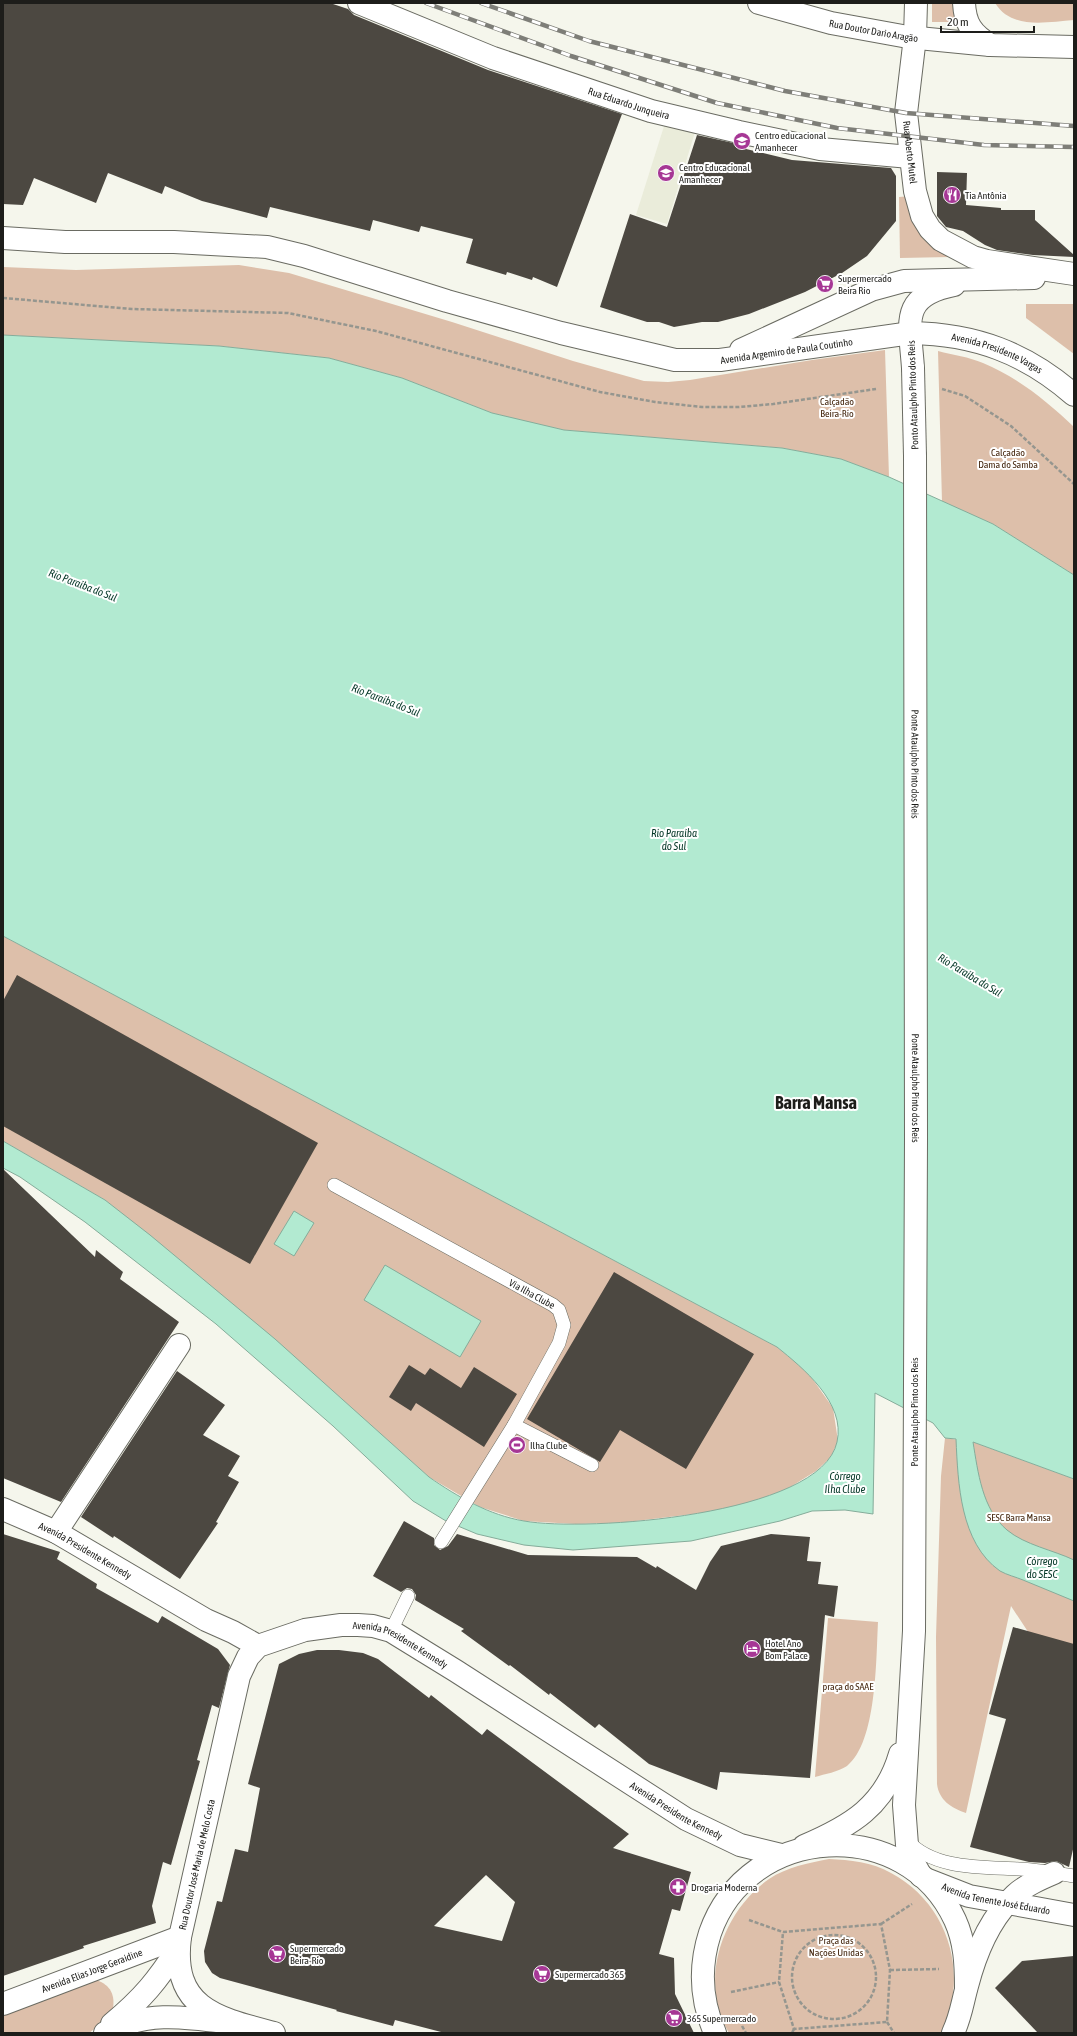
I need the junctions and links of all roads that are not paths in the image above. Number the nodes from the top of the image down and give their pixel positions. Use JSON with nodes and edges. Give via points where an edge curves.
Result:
{"nodes":[{"id":1,"x":359,"y":3,"type":"edge"},
{"id":2,"x":759,"y":3,"type":"edge"},
{"id":3,"x":916,"y":3,"type":"edge"},
{"id":4,"x":964,"y":3,"type":"edge"},
{"id":5,"x":915,"y":37,"type":"junction"},
{"id":6,"x":990,"y":45,"type":"junction"},
{"id":7,"x":1074,"y":47,"type":"edge"},
{"id":8,"x":910,"y":157,"type":"junction"},
{"id":9,"x":3,"y":238,"type":"edge"},
{"id":10,"x":1074,"y":275,"type":"edge"},
{"id":11,"x":1002,"y":279,"type":"junction"},
{"id":12,"x":911,"y":333,"type":"junction"},
{"id":13,"x":720,"y":360,"type":"junction"},
{"id":14,"x":1074,"y":396,"type":"edge"},
{"id":15,"x":915,"y":456,"type":"joint"},
{"id":16,"x":334,"y":1185,"type":"dead end"},
{"id":17,"x":178,"y":1345,"type":"dead end"},
{"id":18,"x":514,"y":1425,"type":"junction"},
{"id":19,"x":592,"y":1466,"type":"dead end"},
{"id":20,"x":3,"y":1509,"type":"edge"},
{"id":21,"x":56,"y":1532,"type":"junction"},
{"id":22,"x":441,"y":1542,"type":"dead end"},
{"id":23,"x":408,"y":1596,"type":"dead end"},
{"id":24,"x":391,"y":1632,"type":"junction"},
{"id":25,"x":258,"y":1646,"type":"junction"},
{"id":26,"x":909,"y":1720,"type":"junction"},
{"id":27,"x":906,"y":1840,"type":"junction"},
{"id":28,"x":787,"y":1853,"type":"junction"},
{"id":29,"x":1064,"y":1874,"type":"edge"},
{"id":30,"x":920,"y":1876,"type":"junction"},
{"id":31,"x":1006,"y":1904,"type":"junction"},
{"id":32,"x":1074,"y":1915,"type":"edge"},
{"id":33,"x":179,"y":1942,"type":"junction"},
{"id":34,"x":966,"y":1988,"type":"junction"},
{"id":35,"x":3,"y":2004,"type":"edge"},
{"id":36,"x":240,"y":2024,"type":"junction"},
{"id":37,"x":100,"y":2033,"type":"edge"},
{"id":38,"x":105,"y":2033,"type":"edge"},
{"id":39,"x":274,"y":2033,"type":"edge"},
{"id":40,"x":715,"y":2033,"type":"edge"},
{"id":41,"x":953,"y":2033,"type":"edge"}],
"edges":[{"from":1,"to":8,"type":"street","name":"Rua Eduardo Junqueira","via":[[493,58],[651,111],[820,149]]},
{"from":2,"to":5,"type":"street","name":"Rua Doutor Dario Aragão","via":[[831,23]]},
{"from":3,"to":5,"type":"street","name":"Rua Aberto Mutel"},
{"from":4,"to":6,"type":"street","via":[[966,18],[972,31]]},
{"from":5,"to":6,"type":"street","name":"Rua Doutor Dario Aragão"},
{"from":5,"to":8,"type":"street","name":"Rua Aberto Mutel","via":[[906,113]]},
{"from":6,"to":7,"type":"street","name":"Rua Doutor Dario Aragão"},
{"from":8,"to":10,"type":"street","name":"Rua Aberto Mutel","via":[[916,197],[922,216],[941,240],[957,250],[987,261]]},
{"from":9,"to":13,"type":"street","via":[[267,247],[304,256],[447,301],[659,358]]},
{"from":10,"to":11,"type":"street","name":"Avenida Argemiro de Paula Coutinho"},
{"from":11,"to":12,"type":"street","name":"Ponto Ataulpho Pinto dos Reis","via":[[960,284],[927,293],[915,302],[912,308]]},
{"from":11,"to":13,"type":"street","name":"Avenida Argemiro de Paula Coutinho","via":[[928,279],[887,285]]},
{"from":12,"to":13,"type":"street","name":"Avenida Argemiro de Paula Coutinho"},
{"from":12,"to":14,"type":"street","name":"Avenida Presidente Vargas","via":[[941,334],[983,342],[1025,360]]},
{"from":12,"to":15,"type":"street","name":"Ponto Ataulpho Pinto dos Reis","bridge":true},
{"from":15,"to":26,"type":"street","name":"Ponte Ataulpho Pinto dos Reis","via":[[914,1631]]},
{"from":16,"to":18,"type":"lane","name":"Via Ilha Clube","via":[[559,1310],[564,1325],[563,1334]]},
{"from":17,"to":21,"type":"street"},
{"from":18,"to":19,"type":"lane"},
{"from":18,"to":22,"type":"lane","name":"Via Ilha Clube"},
{"from":20,"to":21,"type":"street","name":"Avenida Presidente Kennedy"},
{"from":21,"to":25,"type":"street","name":"Avenida Presidente Kennedy","via":[[206,1620]]},
{"from":23,"to":24,"type":"lane"},
{"from":24,"to":25,"type":"street","name":"Avenida Presidente Kennedy","via":[[373,1626],[341,1625],[305,1630]]},
{"from":24,"to":28,"type":"street","name":"Avenida Presidente Kennedy","via":[[686,1819],[740,1845]]},
{"from":25,"to":33,"type":"street","name":"Rua Doutor José Maria de Melo Costa","via":[[248,1657],[239,1676]]},
{"from":26,"to":27,"type":"street","via":[[904,1805]]},
{"from":26,"to":28,"type":"street","via":[[895,1770],[887,1788],[871,1808],[833,1834]]},
{"from":27,"to":29,"type":"lane","via":[[922,1852],[956,1865]]},
{"from":27,"to":30,"type":"street","via":[[910,1856]]},
{"from":28,"to":30,"type":"street","via":[[826,1845],[872,1849],[897,1860]]},
{"from":28,"to":40,"type":"street","via":[[760,1867],[741,1883],[726,1901],[714,1922],[706,1945],[702,1969],[704,2000]]},
{"from":29,"to":31,"type":"street","via":[[1026,1886]]},
{"from":30,"to":31,"type":"street","name":"Avenida Tenente José Eduardo","via":[[952,1891]]},
{"from":30,"to":34,"type":"street","via":[[935,1891],[954,1920],[965,1953]]},
{"from":31,"to":32,"type":"street","name":"Avenida Tenente José Eduardo"},
{"from":31,"to":34,"type":"street","via":[[984,1939]]},
{"from":33,"to":35,"type":"street","name":"Avenida Elias Jorge Geraidine"},
{"from":33,"to":36,"type":"street","name":"Rua Doutor José Maria de Melo Costa","via":[[179,1970],[188,1992],[206,2008]]},
{"from":33,"to":37,"type":"street","via":[[162,1974],[148,1991]]},
{"from":34,"to":41,"type":"street","via":[[962,2011]]},
{"from":36,"to":38,"type":"street","via":[[159,2017],[133,2021]]},
{"from":36,"to":39,"type":"street","name":"Rua Doutor José Maria de Melo Costa"}]}
